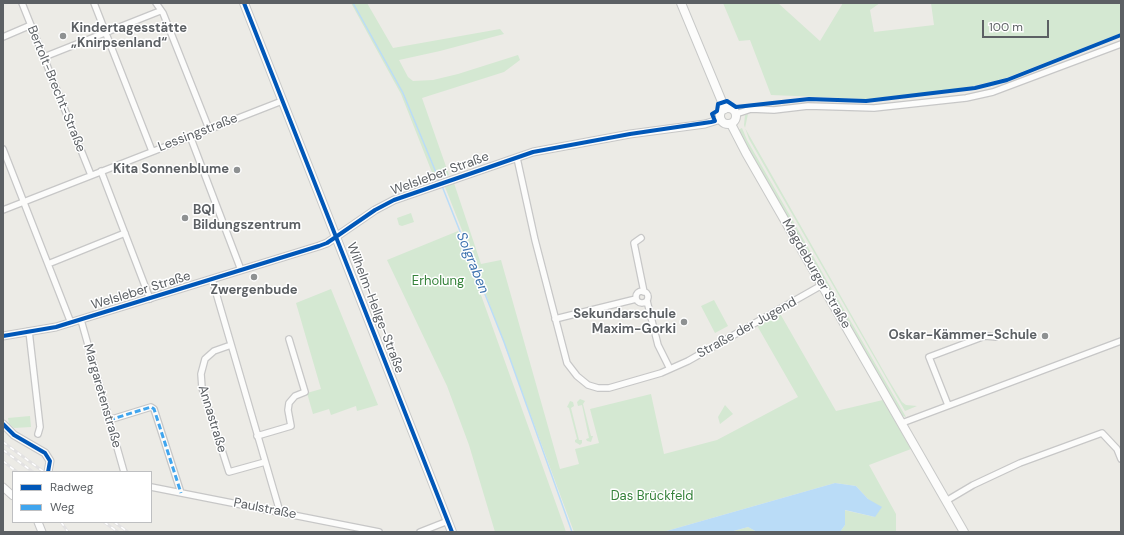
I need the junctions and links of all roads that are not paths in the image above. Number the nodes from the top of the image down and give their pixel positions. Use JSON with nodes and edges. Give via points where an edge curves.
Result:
{"nodes":[{"id":1,"x":22,"y":3,"type":"edge"},
{"id":2,"x":94,"y":3,"type":"edge"},
{"id":3,"x":156,"y":3,"type":"edge"},
{"id":4,"x":244,"y":3,"type":"edge"},
{"id":5,"x":681,"y":3,"type":"edge"},
{"id":6,"x":160,"y":11,"type":"junction"},
{"id":7,"x":31,"y":25,"type":"junction"},
{"id":8,"x":105,"y":33,"type":"junction"},
{"id":9,"x":3,"y":37,"type":"edge"},
{"id":10,"x":1121,"y":44,"type":"edge"},
{"id":11,"x":44,"y":57,"type":"junction"},
{"id":12,"x":282,"y":101,"type":"junction"},
{"id":13,"x":725,"y":109,"type":"junction"},
{"id":14,"x":736,"y":114,"type":"junction"},
{"id":15,"x":721,"y":120,"type":"junction"},
{"id":16,"x":731,"y":124,"type":"junction"},
{"id":17,"x":209,"y":129,"type":"junction"},
{"id":18,"x":190,"y":136,"type":"junction"},
{"id":19,"x":3,"y":149,"type":"edge"},
{"id":20,"x":152,"y":151,"type":"junction"},
{"id":21,"x":516,"y":158,"type":"junction"},
{"id":22,"x":101,"y":171,"type":"junction"},
{"id":23,"x":91,"y":175,"type":"junction"},
{"id":24,"x":24,"y":201,"type":"junction"},
{"id":25,"x":3,"y":210,"type":"edge"},
{"id":26,"x":125,"y":233,"type":"junction"},
{"id":27,"x":336,"y":237,"type":"junction"},
{"id":28,"x":641,"y":238,"type":"dead end"},
{"id":29,"x":48,"y":264,"type":"junction"},
{"id":30,"x":241,"y":270,"type":"junction"},
{"id":31,"x":212,"y":280,"type":"junction"},
{"id":32,"x":822,"y":285,"type":"junction"},
{"id":33,"x":644,"y":292,"type":"junction"},
{"id":34,"x":150,"y":298,"type":"junction"},
{"id":35,"x":636,"y":299,"type":"junction"},
{"id":36,"x":647,"y":301,"type":"junction"},
{"id":37,"x":81,"y":320,"type":"junction"},
{"id":38,"x":555,"y":320,"type":"junction"},
{"id":39,"x":71,"y":322,"type":"junction"},
{"id":40,"x":29,"y":331,"type":"junction"},
{"id":41,"x":3,"y":336,"type":"edge"},
{"id":42,"x":996,"y":337,"type":"dead end"},
{"id":43,"x":289,"y":339,"type":"dead end"},
{"id":44,"x":1121,"y":341,"type":"edge"},
{"id":45,"x":231,"y":345,"type":"junction"},
{"id":46,"x":670,"y":370,"type":"junction"},
{"id":47,"x":948,"y":406,"type":"junction"},
{"id":48,"x":109,"y":420,"type":"junction"},
{"id":49,"x":902,"y":423,"type":"junction"},
{"id":50,"x":3,"y":424,"type":"edge"},
{"id":51,"x":38,"y":434,"type":"dead end"},
{"id":52,"x":258,"y":436,"type":"junction"},
{"id":53,"x":1121,"y":459,"type":"edge"},
{"id":54,"x":265,"y":462,"type":"junction"},
{"id":55,"x":49,"y":469,"type":"edge"},
{"id":56,"x":124,"y":471,"type":"edge"},
{"id":57,"x":3,"y":487,"type":"edge"},
{"id":58,"x":152,"y":487,"type":"edge"},
{"id":59,"x":181,"y":492,"type":"junction"},
{"id":60,"x":12,"y":495,"type":"edge"},
{"id":61,"x":946,"y":501,"type":"junction"},
{"id":62,"x":280,"y":512,"type":"junction"},
{"id":63,"x":448,"y":521,"type":"junction"},
{"id":64,"x":379,"y":532,"type":"edge"},
{"id":65,"x":420,"y":532,"type":"edge"},
{"id":66,"x":452,"y":532,"type":"edge"},
{"id":67,"x":964,"y":532,"type":"edge"}],
"edges":[{"from":1,"to":7,"type":"street","name":"Bertolt-Brecht-Straße"},
{"from":2,"to":8,"type":"street"},
{"from":3,"to":6,"type":"street"},
{"from":4,"to":12,"type":"main road","name":"Wilhelm-Hellge-Straße"},
{"from":5,"to":13,"type":"main road"},
{"from":6,"to":8,"type":"street"},
{"from":6,"to":17,"type":"street","via":[[163,13]]},
{"from":7,"to":9,"type":"street"},
{"from":7,"to":11,"type":"street","name":"Bertolt-Brecht-Straße"},
{"from":8,"to":11,"type":"street"},
{"from":8,"to":20,"type":"street"},
{"from":10,"to":14,"type":"street","via":[[993,92],[966,98],[874,108],[808,106],[774,110],[752,109]]},
{"from":11,"to":23,"type":"street","name":"Bertolt-Brecht-Straße"},
{"from":12,"to":17,"type":"street","name":"Lessingstraße"},
{"from":12,"to":27,"type":"main road","name":"Wilhelm-Hellge-Straße"},
{"from":13,"to":14,"type":"main road","via":[[732,109]]},
{"from":13,"to":15,"type":"main road","via":[[721,113]]},
{"from":14,"to":16,"type":"main road","via":[[736,119]]},
{"from":15,"to":16,"type":"main road"},
{"from":15,"to":21,"type":"street","name":"Welsleber Straße","via":[[552,148]]},
{"from":16,"to":32,"type":"main road","name":"Magdeburger Straße"},
{"from":17,"to":18,"type":"street","name":"Lessingstraße"},
{"from":18,"to":20,"type":"street","name":"Lessingstraße"},
{"from":18,"to":30,"type":"street"},
{"from":19,"to":24,"type":"street"},
{"from":20,"to":22,"type":"street","name":"Lessingstraße"},
{"from":21,"to":27,"type":"street","name":"Welsleber Straße","via":[[440,183],[381,207]]},
{"from":21,"to":38,"type":"street","name":"Straße der Jugend"},
{"from":22,"to":23,"type":"street","name":"Lessingstraße"},
{"from":22,"to":26,"type":"street"},
{"from":23,"to":24,"type":"street","name":"Lessingstraße"},
{"from":24,"to":25,"type":"street","name":"Lessingstraße"},
{"from":24,"to":29,"type":"street"},
{"from":26,"to":29,"type":"street"},
{"from":26,"to":34,"type":"street"},
{"from":27,"to":30,"type":"street","name":"Welsleber Straße","via":[[319,246]]},
{"from":27,"to":63,"type":"main road","name":"Wilhelm-Hellge-Straße"},
{"from":28,"to":33,"type":"street","via":[[634,243]]},
{"from":29,"to":39,"type":"street"},
{"from":30,"to":31,"type":"street","name":"Welsleber Straße"},
{"from":31,"to":34,"type":"street","name":"Welsleber Straße"},
{"from":31,"to":45,"type":"street"},
{"from":32,"to":46,"type":"street","name":"Straße der Jugend"},
{"from":32,"to":49,"type":"main road","name":"Magdeburger Straße"},
{"from":33,"to":35,"type":"street","via":[[638,293]]},
{"from":33,"to":36,"type":"street"},
{"from":34,"to":37,"type":"street","name":"Welsleber Straße"},
{"from":35,"to":36,"type":"street","via":[[641,303]]},
{"from":35,"to":38,"type":"street"},
{"from":36,"to":46,"type":"street","via":[[658,344]]},
{"from":37,"to":39,"type":"street","name":"Welsleber Straße"},
{"from":37,"to":48,"type":"street","name":"Margaretenstraße"},
{"from":38,"to":46,"type":"street","name":"Straße der Jugend","via":[[567,363],[588,385],[609,388]]},
{"from":39,"to":40,"type":"street","name":"Welsleber Straße"},
{"from":40,"to":41,"type":"street","name":"Welsleber Straße"},
{"from":40,"to":51,"type":"street","via":[[40,428]]},
{"from":42,"to":47,"type":"street","via":[[985,336],[929,357]]},
{"from":43,"to":52,"type":"street","via":[[305,392],[295,396],[289,403],[291,426]]},
{"from":44,"to":47,"type":"street"},
{"from":45,"to":52,"type":"street"},
{"from":45,"to":54,"type":"street","name":"Annastraße","via":[[214,351],[205,359],[201,374],[202,388],[229,472]]},
{"from":47,"to":49,"type":"street"},
{"from":48,"to":56,"type":"street","name":"Margaretenstraße"},
{"from":48,"to":59,"type":"street","via":[[151,407],[154,409]]},
{"from":49,"to":61,"type":"main road","name":"Magdeburger Straße"},
{"from":50,"to":55,"type":"street","via":[[14,435],[43,451],[49,458]]},
{"from":52,"to":54,"type":"street"},
{"from":53,"to":61,"type":"street","via":[[1117,449],[1102,433],[1020,463]]},
{"from":54,"to":62,"type":"street"},
{"from":57,"to":60,"type":"street"},
{"from":58,"to":59,"type":"street","name":"Paulstraße"},
{"from":59,"to":62,"type":"street","name":"Paulstraße"},
{"from":61,"to":67,"type":"main road","name":"Magdeburger Straße"},
{"from":62,"to":64,"type":"street","name":"Paulstraße"},
{"from":63,"to":65,"type":"street"},
{"from":63,"to":66,"type":"main road","name":"Wilhelm-Hellge-Straße"}]}
